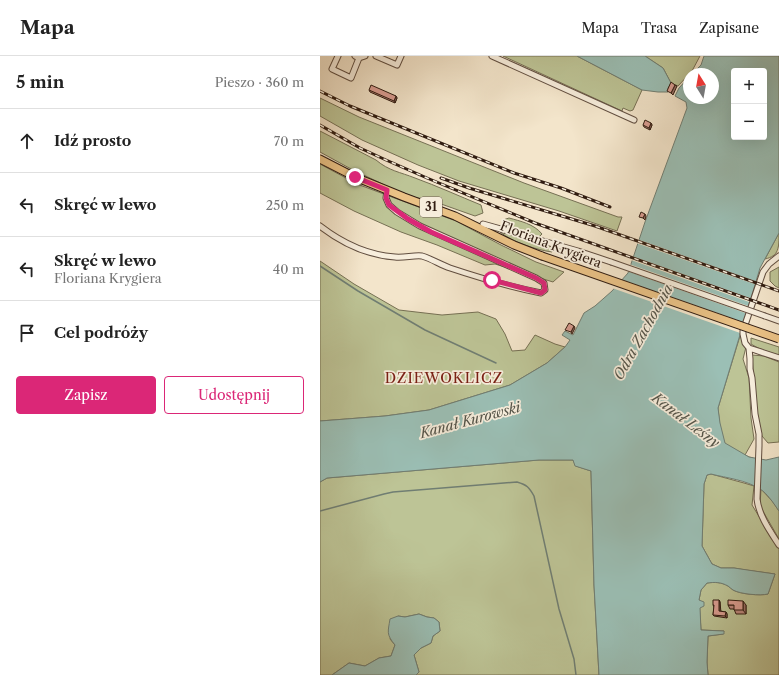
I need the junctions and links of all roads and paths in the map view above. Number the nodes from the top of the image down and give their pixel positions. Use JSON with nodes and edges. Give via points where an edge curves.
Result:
{"nodes":[{"id":1,"x":338,"y":56,"type":"edge"},
{"id":2,"x":365,"y":56,"type":"edge"},
{"id":3,"x":376,"y":56,"type":"edge"},
{"id":4,"x":401,"y":56,"type":"edge"},
{"id":5,"x":492,"y":56,"type":"edge"},
{"id":6,"x":357,"y":57,"type":"edge"},
{"id":7,"x":634,"y":120,"type":"dead end"},
{"id":8,"x":320,"y":159,"type":"edge"},
{"id":9,"x":387,"y":190,"type":"junction"},
{"id":10,"x":483,"y":224,"type":"dead end"},
{"id":11,"x":320,"y":226,"type":"edge"},
{"id":12,"x":779,"y":256,"type":"edge"},
{"id":13,"x":779,"y":321,"type":"edge"},
{"id":14,"x":779,"y":339,"type":"edge"},
{"id":15,"x":750,"y":348,"type":"junction"},
{"id":16,"x":779,"y":358,"type":"edge"},
{"id":17,"x":779,"y":545,"type":"edge"}],
"edges":[{"from":1,"to":6,"type":"street","via":[[332,69],[351,78]]},
{"from":2,"to":6,"type":"street"},
{"from":3,"to":4,"type":"street","via":[[397,65]]},
{"from":5,"to":7,"type":"street"},
{"from":8,"to":9,"type":"main road","name":"Floriana Krygiera","number":"31"},
{"from":9,"to":11,"type":"street","via":[[386,198],[389,205],[408,219],[431,232],[536,278],[544,283],[545,290],[541,293],[506,285],[449,268],[422,256],[402,258],[367,252],[351,246]]},
{"from":9,"to":14,"type":"main road","name":"Floriana Krygiera","number":"31","bridge":true,"via":[[455,216],[542,256]]},
{"from":10,"to":13,"type":"street","name":"Floriana Krygiera","bridge":true,"via":[[578,251]]},
{"from":12,"to":15,"type":"street","via":[[763,272],[743,331],[745,343]]},
{"from":15,"to":16,"type":"street"},
{"from":15,"to":17,"type":"street","via":[[750,369],[759,434],[758,507]]}]}
